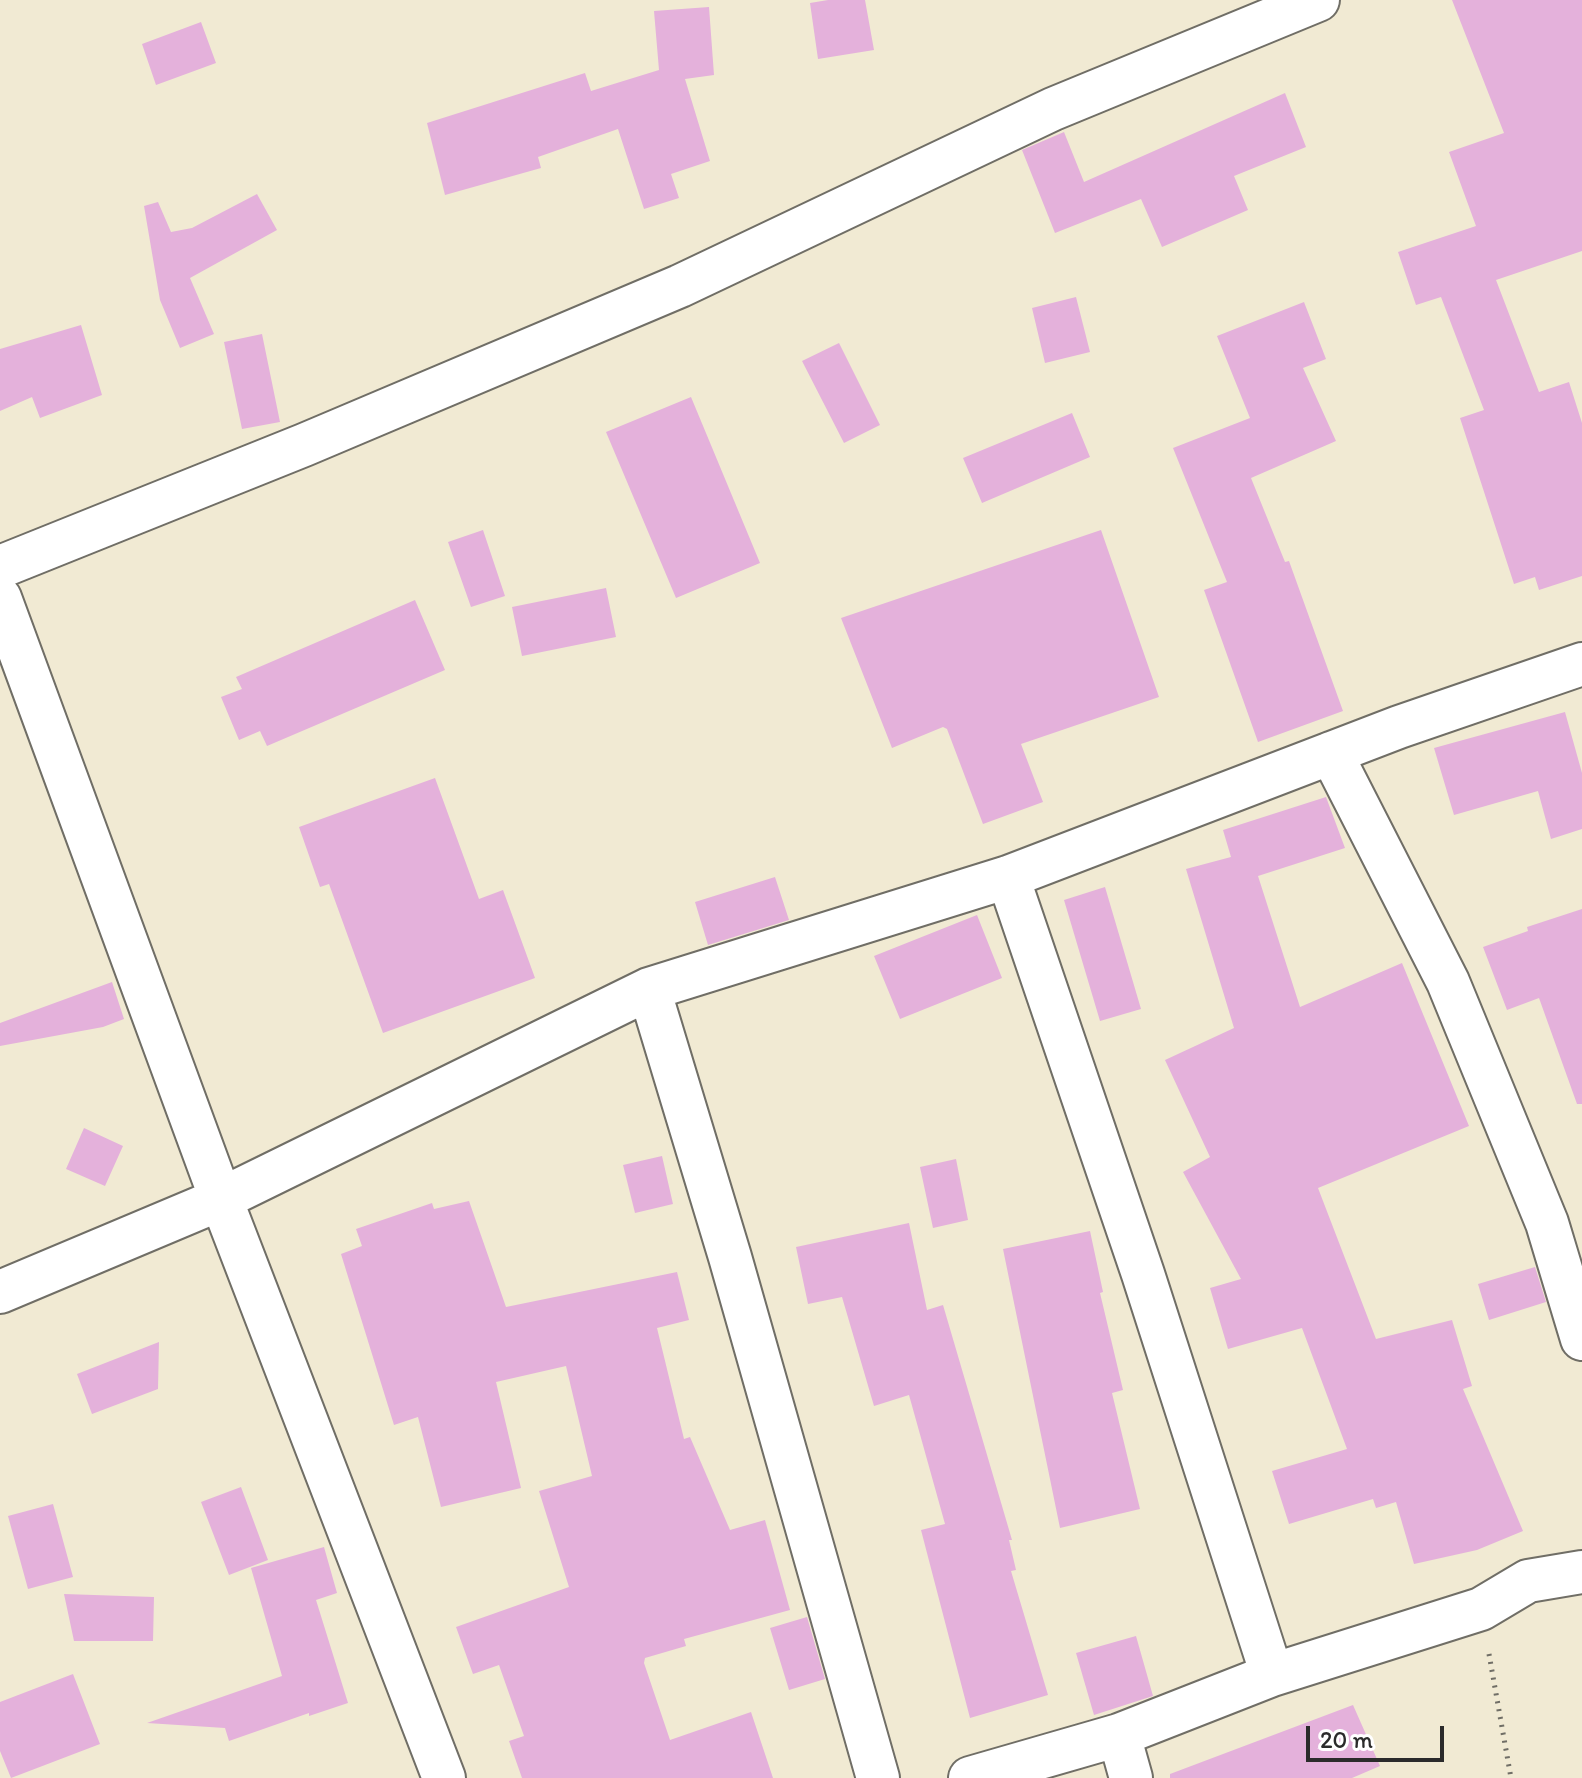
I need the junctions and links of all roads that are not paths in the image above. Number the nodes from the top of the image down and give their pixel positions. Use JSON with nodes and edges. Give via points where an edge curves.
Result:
{"nodes":[{"id":1,"x":1318,"y":0,"type":"edge"},
{"id":2,"x":0,"y":567,"type":"edge"},
{"id":3,"x":0,"y":598,"type":"edge"},
{"id":4,"x":1582,"y":664,"type":"edge"},
{"id":5,"x":1331,"y":753,"type":"junction"},
{"id":6,"x":1008,"y":877,"type":"junction"},
{"id":7,"x":649,"y":989,"type":"junction"},
{"id":8,"x":221,"y":1199,"type":"junction"},
{"id":9,"x":0,"y":1292,"type":"edge"},
{"id":10,"x":1582,"y":1339,"type":"edge"},
{"id":11,"x":1582,"y":1572,"type":"edge"},
{"id":12,"x":1272,"y":1675,"type":"junction"},
{"id":13,"x":1119,"y":1735,"type":"junction"},
{"id":14,"x":444,"y":1778,"type":"edge"},
{"id":15,"x":878,"y":1778,"type":"edge"},
{"id":16,"x":970,"y":1778,"type":"edge"},
{"id":17,"x":1131,"y":1778,"type":"edge"}],
"edges":[{"from":1,"to":2,"type":"street","via":[[1053,109],[680,286]]},
{"from":3,"to":8,"type":"street"},
{"from":4,"to":5,"type":"street"},
{"from":5,"to":6,"type":"street"},
{"from":5,"to":10,"type":"street","via":[[1448,982],[1547,1223]]},
{"from":6,"to":7,"type":"street"},
{"from":6,"to":12,"type":"street"},
{"from":7,"to":8,"type":"street"},
{"from":7,"to":15,"type":"street"},
{"from":8,"to":9,"type":"street"},
{"from":8,"to":14,"type":"street"},
{"from":11,"to":12,"type":"street","via":[[1528,1581],[1481,1609]]},
{"from":12,"to":13,"type":"street"},
{"from":13,"to":16,"type":"street"},
{"from":13,"to":17,"type":"street"}]}
